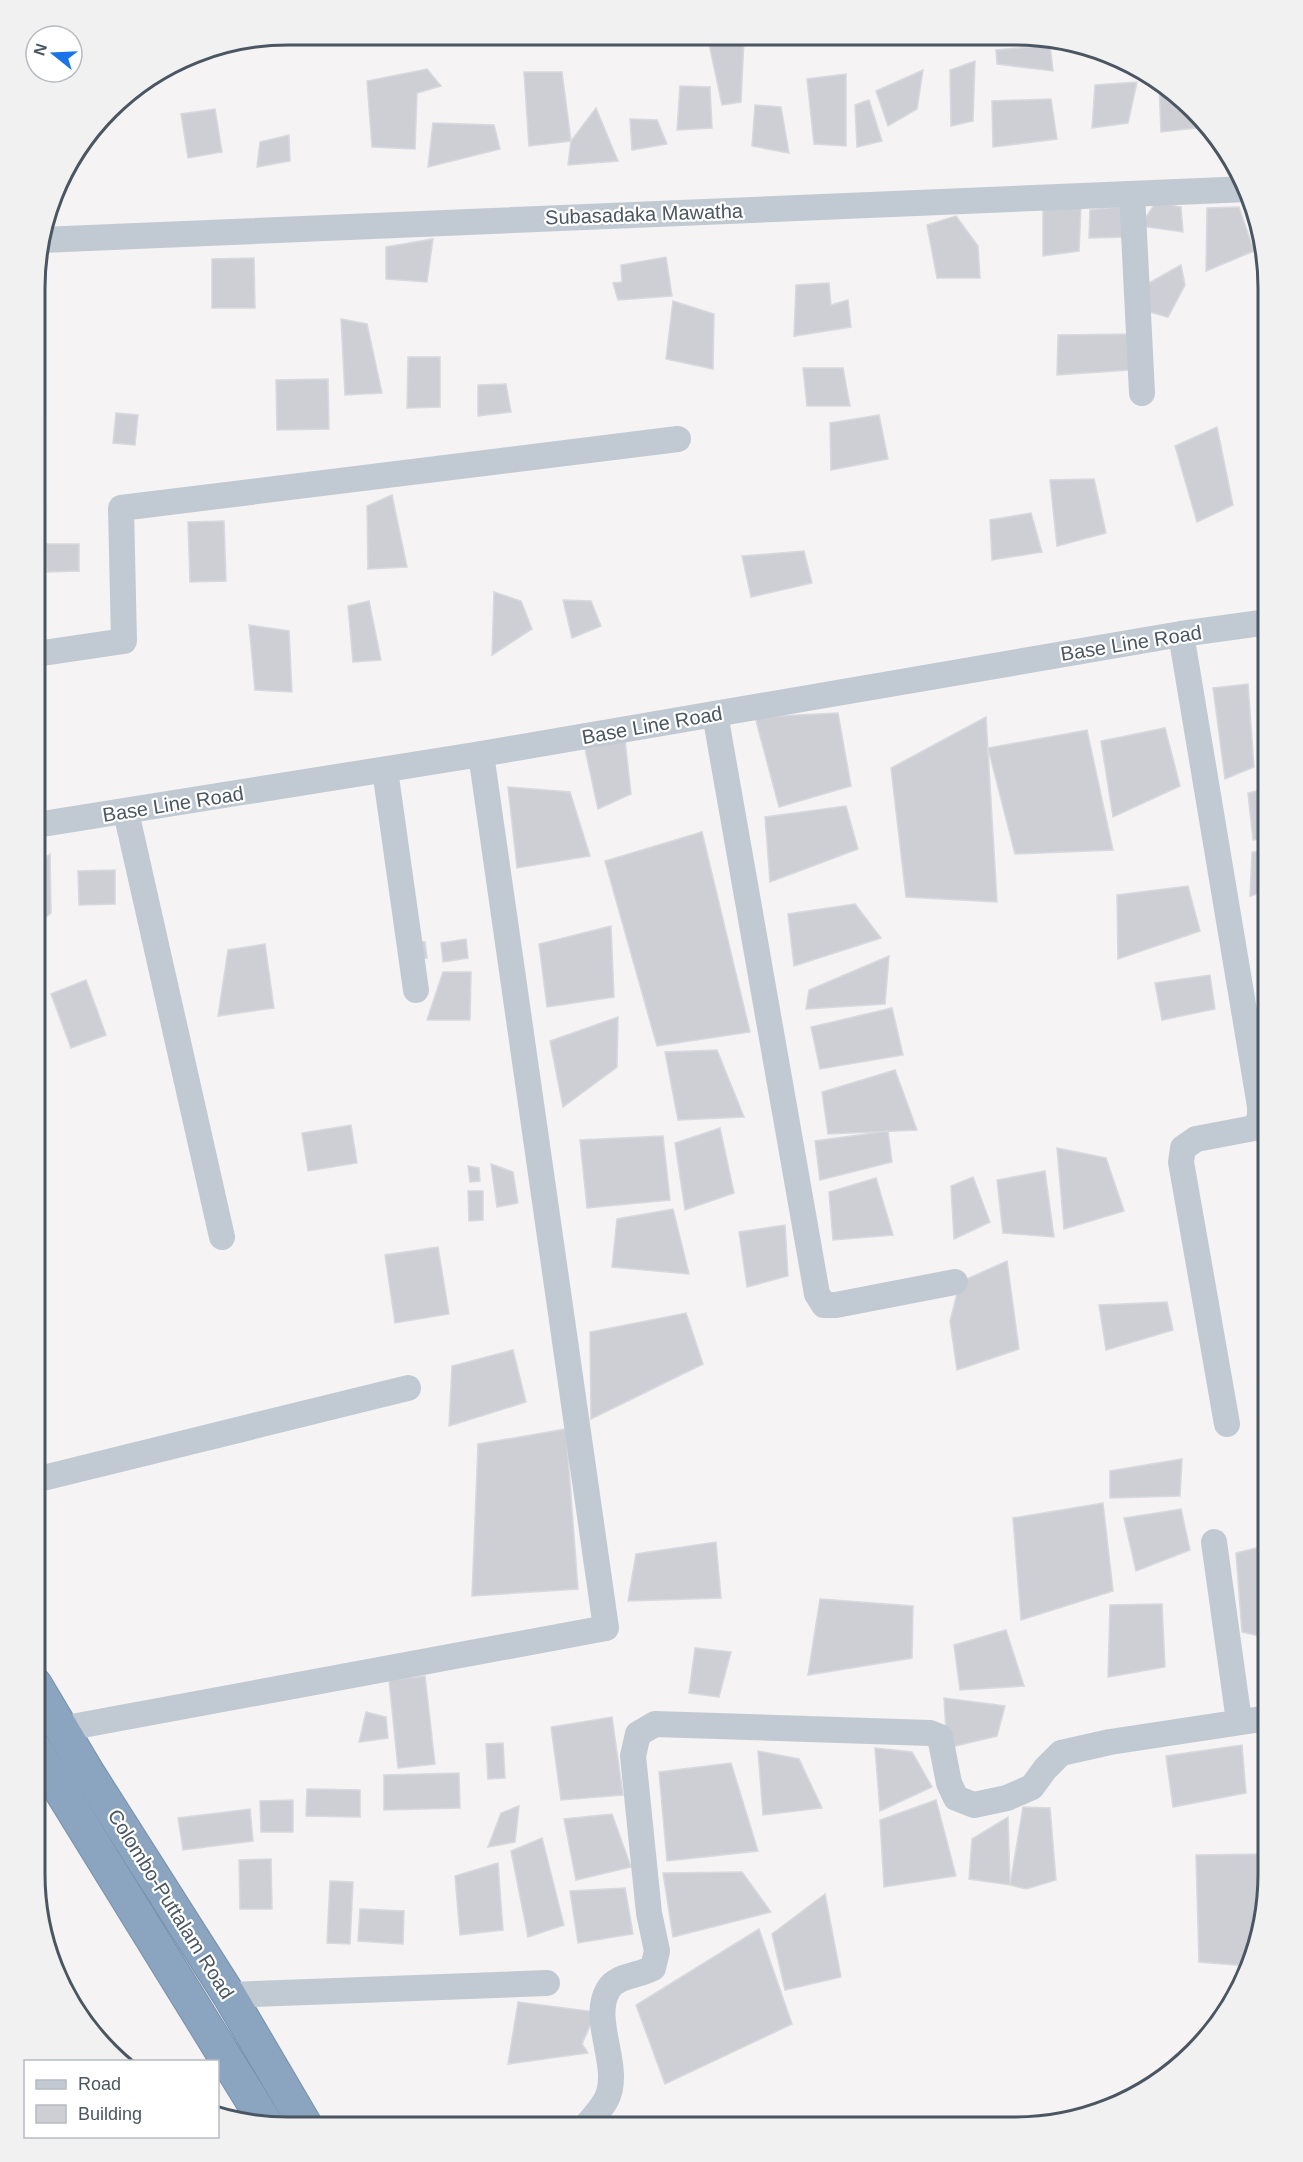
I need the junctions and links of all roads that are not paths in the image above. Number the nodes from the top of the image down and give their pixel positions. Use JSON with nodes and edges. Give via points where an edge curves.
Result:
{"nodes":[{"id":1,"x":1237,"y":189,"type":"edge"},
{"id":2,"x":1132,"y":194,"type":"junction"},
{"id":3,"x":50,"y":240,"type":"edge"},
{"id":4,"x":1142,"y":393,"type":"dead end"},
{"id":5,"x":678,"y":439,"type":"dead end"},
{"id":6,"x":1258,"y":623,"type":"edge"},
{"id":7,"x":1181,"y":634,"type":"junction"},
{"id":8,"x":45,"y":653,"type":"edge"},
{"id":9,"x":715,"y":714,"type":"junction"},
{"id":10,"x":480,"y":754,"type":"junction"},
{"id":11,"x":385,"y":770,"type":"junction"},
{"id":12,"x":126,"y":812,"type":"junction"},
{"id":13,"x":45,"y":824,"type":"edge"},
{"id":14,"x":416,"y":990,"type":"dead end"},
{"id":15,"x":1258,"y":1094,"type":"edge"},
{"id":16,"x":1258,"y":1121,"type":"edge"},
{"id":17,"x":222,"y":1237,"type":"dead end"},
{"id":18,"x":955,"y":1282,"type":"dead end"},
{"id":19,"x":408,"y":1388,"type":"dead end"},
{"id":20,"x":1227,"y":1424,"type":"dead end"},
{"id":21,"x":45,"y":1478,"type":"edge"},
{"id":22,"x":1214,"y":1542,"type":"dead end"},
{"id":23,"x":45,"y":1701,"type":"edge"},
{"id":24,"x":1258,"y":1719,"type":"edge"},
{"id":25,"x":1239,"y":1721,"type":"junction"},
{"id":26,"x":61,"y":1729,"type":"junction"},
{"id":27,"x":45,"y":1765,"type":"edge"},
{"id":28,"x":547,"y":1983,"type":"dead end"},
{"id":29,"x":228,"y":1995,"type":"junction"},
{"id":30,"x":261,"y":2115,"type":"edge"},
{"id":31,"x":301,"y":2117,"type":"edge"},
{"id":32,"x":593,"y":2117,"type":"edge"}],
"edges":[{"from":1,"to":2,"type":"street","name":"Subasadaka Mawatha"},
{"from":2,"to":3,"type":"street","name":"Subasadaka Mawatha"},
{"from":2,"to":4,"type":"street"},
{"from":5,"to":8,"type":"street","via":[[121,508],[124,641]]},
{"from":6,"to":7,"type":"street","name":"Base Line Road"},
{"from":7,"to":9,"type":"street","name":"Base Line Road"},
{"from":7,"to":15,"type":"street"},
{"from":9,"to":10,"type":"street","name":"Base Line Road"},
{"from":9,"to":18,"type":"street","via":[[818,1294],[824,1305],[836,1305]]},
{"from":10,"to":11,"type":"street","name":"Base Line Road"},
{"from":10,"to":26,"type":"street","via":[[606,1628]]},
{"from":11,"to":12,"type":"street","name":"Base Line Road"},
{"from":11,"to":14,"type":"street"},
{"from":12,"to":13,"type":"street","name":"Base Line Road"},
{"from":12,"to":17,"type":"street"},
{"from":16,"to":20,"type":"street","via":[[1254,1128],[1196,1139],[1183,1148],[1181,1162]]},
{"from":19,"to":21,"type":"street"},
{"from":22,"to":25,"type":"street"},
{"from":23,"to":26,"type":"highway","name":"Colombo-Puttalam Road"},
{"from":24,"to":25,"type":"street"},
{"from":25,"to":32,"type":"street","via":[[1061,1753],[1032,1787],[1007,1798],[974,1805],[956,1798],[940,1737],[930,1732],[655,1724],[638,1734],[633,1756],[657,1951],[652,1968],[622,1978],[608,1989],[604,2008],[612,2075],[607,2099]]},
{"from":26,"to":29,"type":"highway","name":"Colombo-Puttalam Road"},
{"from":27,"to":30,"type":"highway","name":"Colombo-Puttalam Road"},
{"from":28,"to":29,"type":"street"},
{"from":29,"to":31,"type":"highway","name":"Colombo-Puttalam Road"}]}
